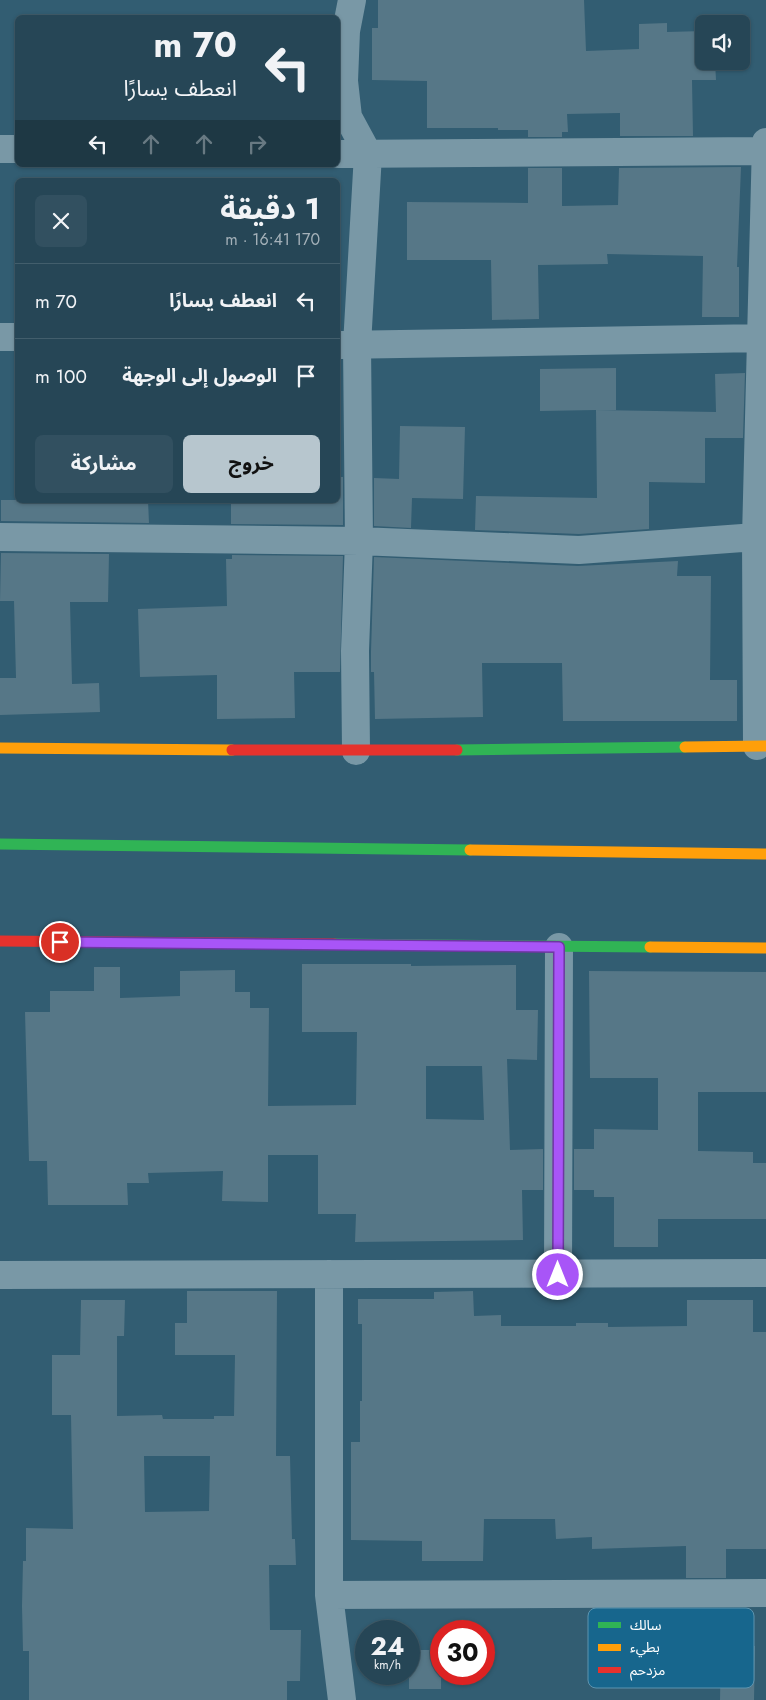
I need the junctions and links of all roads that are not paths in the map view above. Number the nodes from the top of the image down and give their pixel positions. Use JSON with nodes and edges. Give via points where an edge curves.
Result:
{"nodes":[{"id":1,"x":352,"y":0,"type":"edge"},
{"id":2,"x":766,"y":142,"type":"edge"},
{"id":3,"x":0,"y":149,"type":"edge"},
{"id":4,"x":15,"y":149,"type":"edge"},
{"id":5,"x":766,"y":151,"type":"edge"},
{"id":6,"x":340,"y":154,"type":"edge"},
{"id":7,"x":368,"y":154,"type":"junction"},
{"id":8,"x":0,"y":337,"type":"edge"},
{"id":9,"x":15,"y":337,"type":"edge"},
{"id":10,"x":763,"y":338,"type":"edge"},
{"id":11,"x":347,"y":345,"type":"edge"},
{"id":12,"x":0,"y":537,"type":"edge"},
{"id":13,"x":756,"y":537,"type":"junction"},
{"id":14,"x":359,"y":540,"type":"junction"},
{"id":15,"x":762,"y":746,"type":"edge"},
{"id":16,"x":0,"y":748,"type":"edge"},
{"id":17,"x":356,"y":751,"type":"junction"},
{"id":18,"x":0,"y":844,"type":"edge"},
{"id":19,"x":766,"y":854,"type":"edge"},
{"id":20,"x":0,"y":941,"type":"edge"},
{"id":21,"x":559,"y":947,"type":"junction"},
{"id":22,"x":766,"y":948,"type":"edge"},
{"id":23,"x":766,"y":1272,"type":"edge"},
{"id":24,"x":330,"y":1274,"type":"junction"},
{"id":25,"x":0,"y":1275,"type":"edge"},
{"id":26,"x":558,"y":1275,"type":"junction"},
{"id":27,"x":766,"y":1593,"type":"edge"},
{"id":28,"x":330,"y":1595,"type":"junction"},
{"id":29,"x":342,"y":1700,"type":"edge"}],
"edges":[{"from":1,"to":7,"type":"street","via":[[344,81],[348,117]]},
{"from":2,"to":5,"type":"street"},
{"from":3,"to":4,"type":"street"},
{"from":5,"to":7,"type":"street"},
{"from":5,"to":10,"type":"street"},
{"from":6,"to":7,"type":"street"},
{"from":7,"to":11,"type":"street"},
{"from":8,"to":9,"type":"street"},
{"from":10,"to":11,"type":"street"},
{"from":10,"to":13,"type":"street"},
{"from":11,"to":14,"type":"street"},
{"from":12,"to":14,"type":"street"},
{"from":13,"to":14,"type":"street","via":[[579,550]]},
{"from":13,"to":15,"type":"street"},
{"from":14,"to":17,"type":"street"},
{"from":15,"to":17,"type":"street"},
{"from":16,"to":17,"type":"street"},
{"from":18,"to":19,"type":"street"},
{"from":20,"to":21,"type":"street"},
{"from":21,"to":22,"type":"street"},
{"from":21,"to":26,"type":"street"},
{"from":23,"to":26,"type":"street"},
{"from":24,"to":25,"type":"street"},
{"from":24,"to":26,"type":"street"},
{"from":24,"to":28,"type":"street"},
{"from":27,"to":28,"type":"street"},
{"from":28,"to":29,"type":"street"}]}
